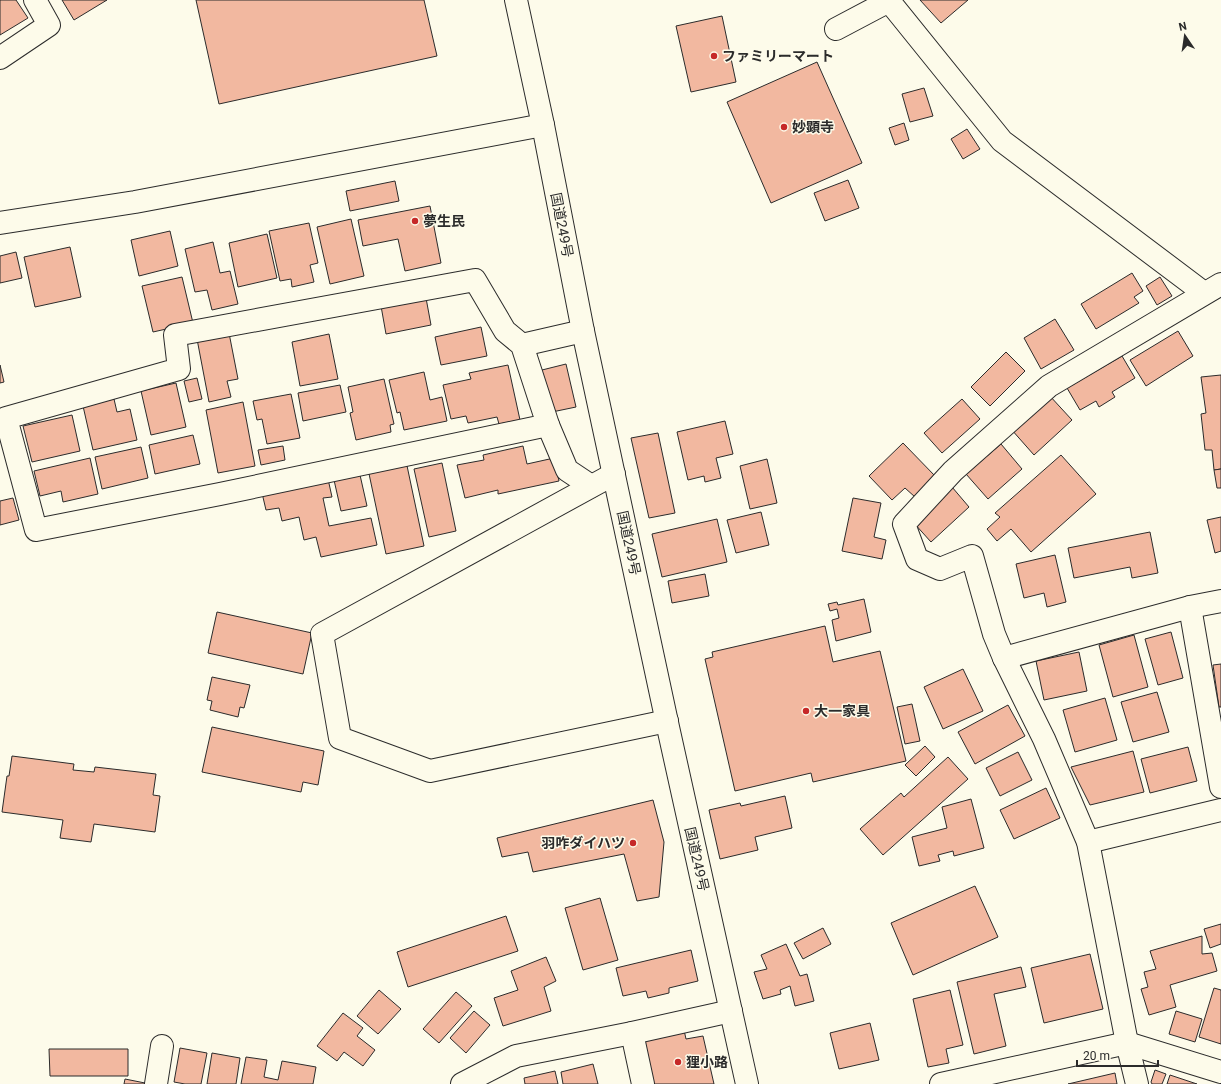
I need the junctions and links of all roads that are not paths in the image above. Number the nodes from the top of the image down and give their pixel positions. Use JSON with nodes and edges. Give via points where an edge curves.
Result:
{"nodes":[{"id":1,"x":35,"y":0,"type":"edge"},
{"id":2,"x":516,"y":0,"type":"edge"},
{"id":3,"x":836,"y":29,"type":"dead end"},
{"id":4,"x":0,"y":58,"type":"edge"},
{"id":5,"x":543,"y":125,"type":"junction"},
{"id":6,"x":0,"y":223,"type":"edge"},
{"id":7,"x":1213,"y":288,"type":"edge"},
{"id":8,"x":583,"y":331,"type":"junction"},
{"id":9,"x":522,"y":345,"type":"junction"},
{"id":10,"x":3,"y":419,"type":"edge"},
{"id":11,"x":548,"y":425,"type":"junction"},
{"id":12,"x":614,"y":474,"type":"junction"},
{"id":13,"x":591,"y":486,"type":"junction"},
{"id":14,"x":1221,"y":601,"type":"edge"},
{"id":15,"x":1190,"y":607,"type":"junction"},
{"id":16,"x":1004,"y":658,"type":"junction"},
{"id":17,"x":667,"y":721,"type":"junction"},
{"id":18,"x":1221,"y":787,"type":"edge"},
{"id":19,"x":1221,"y":810,"type":"edge"},
{"id":20,"x":1088,"y":842,"type":"junction"},
{"id":21,"x":731,"y":1011,"type":"junction"},
{"id":22,"x":632,"y":1033,"type":"junction"},
{"id":23,"x":1127,"y":1043,"type":"junction"},
{"id":24,"x":162,"y":1046,"type":"dead end"},
{"id":25,"x":1221,"y":1072,"type":"edge"},
{"id":26,"x":954,"y":1083,"type":"edge"},
{"id":27,"x":156,"y":1084,"type":"edge"},
{"id":28,"x":462,"y":1084,"type":"edge"},
{"id":29,"x":643,"y":1084,"type":"edge"},
{"id":30,"x":747,"y":1084,"type":"edge"},
{"id":31,"x":1137,"y":1084,"type":"edge"}],
"edges":[{"from":1,"to":4,"type":"main road","via":[[49,25]]},
{"from":2,"to":5,"type":"main road","name":"国道249号"},
{"from":3,"to":7,"type":"main road","via":[[890,1],[1002,142]]},
{"from":5,"to":6,"type":"main road","via":[[135,202]]},
{"from":5,"to":8,"type":"main road","name":"国道249号"},
{"from":7,"to":16,"type":"main road","via":[[1049,386],[953,471],[904,524],[917,559],[940,569],[972,556],[994,634]]},
{"from":8,"to":9,"type":"main road"},
{"from":8,"to":12,"type":"main road","name":"国道249号"},
{"from":9,"to":10,"type":"main road","via":[[505,331],[475,280],[175,335],[179,368]]},
{"from":9,"to":11,"type":"main road"},
{"from":10,"to":11,"type":"main road","via":[[36,530],[228,493]]},
{"from":11,"to":13,"type":"main road","via":[[567,470]]},
{"from":12,"to":13,"type":"main road"},
{"from":12,"to":17,"type":"main road","name":"国道249号"},
{"from":13,"to":17,"type":"main road","via":[[322,634],[340,738],[430,771]]},
{"from":14,"to":15,"type":"main road"},
{"from":15,"to":16,"type":"main road"},
{"from":15,"to":18,"type":"main road"},
{"from":16,"to":20,"type":"main road","via":[[1044,740]]},
{"from":17,"to":21,"type":"main road","name":"国道249号"},
{"from":19,"to":20,"type":"main road"},
{"from":20,"to":23,"type":"main road"},
{"from":21,"to":22,"type":"main road"},
{"from":21,"to":30,"type":"main road","name":"国道249号"},
{"from":22,"to":28,"type":"main road","via":[[516,1056]]},
{"from":22,"to":29,"type":"main road"},
{"from":23,"to":25,"type":"main road"},
{"from":23,"to":26,"type":"main road"},
{"from":23,"to":31,"type":"main road"},
{"from":24,"to":27,"type":"main road"}]}
